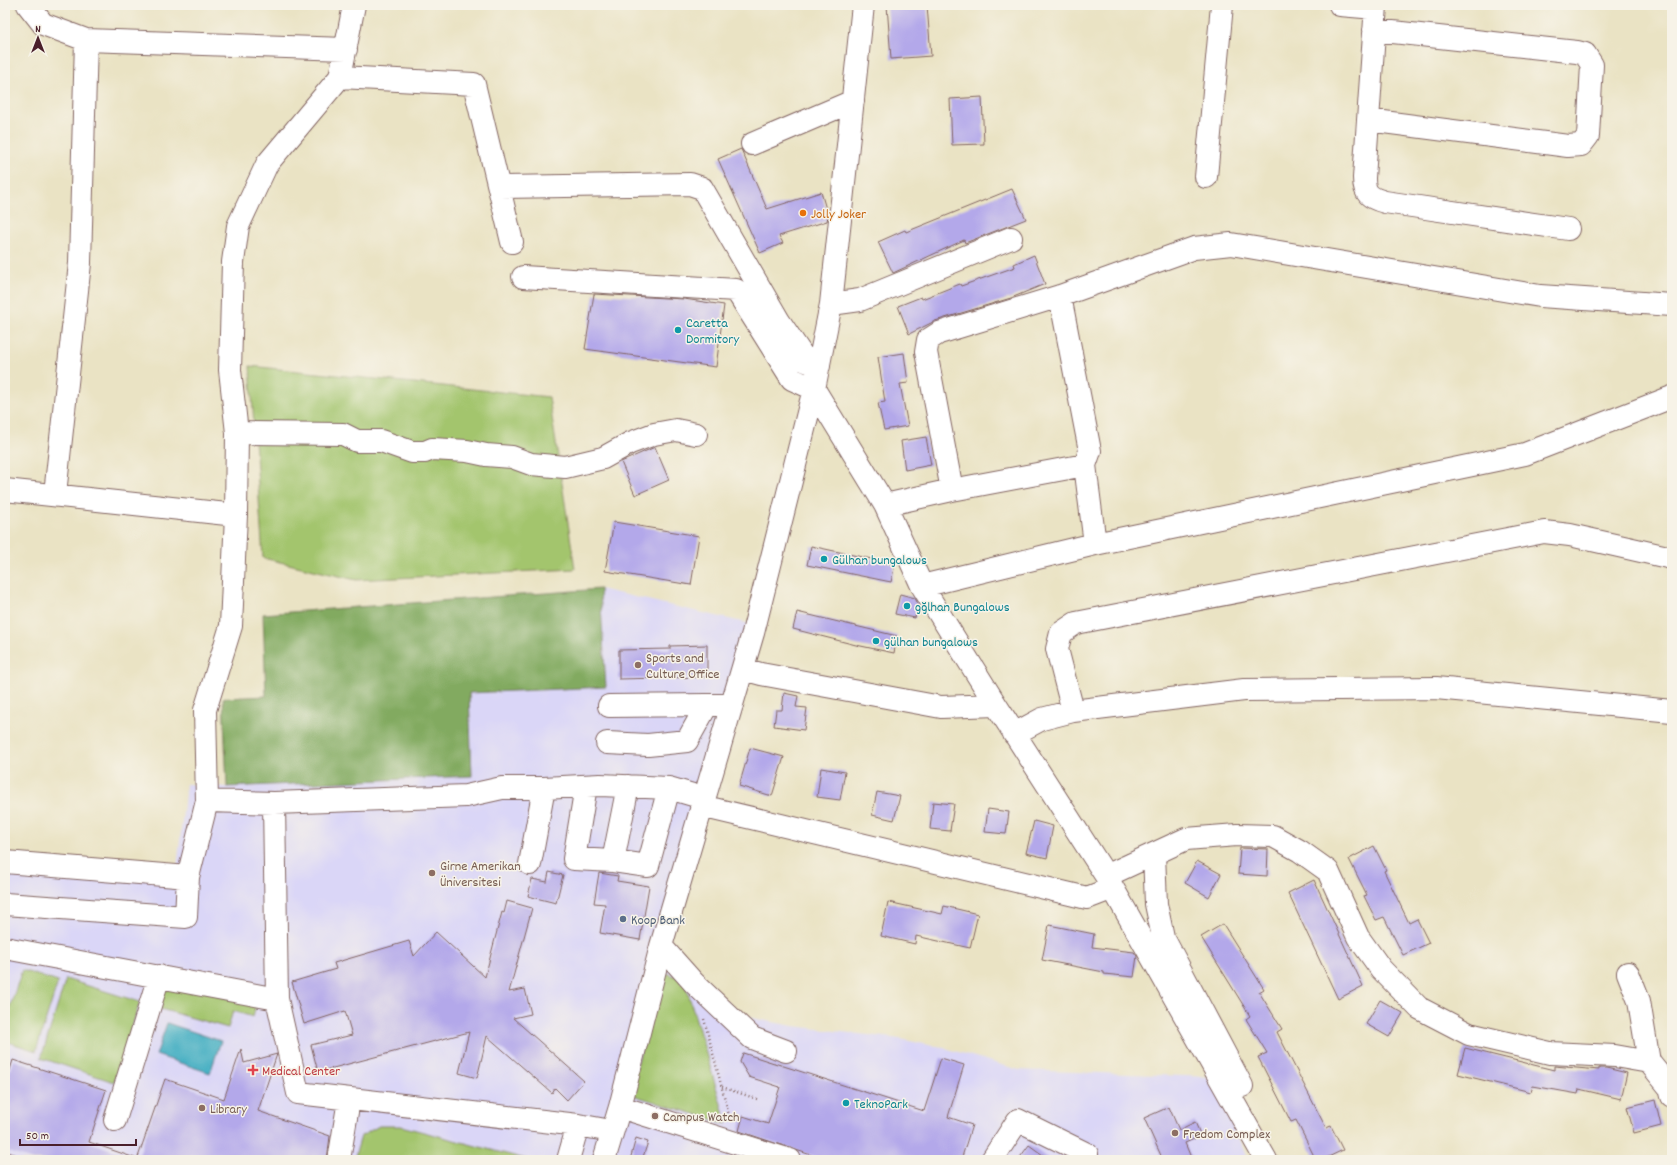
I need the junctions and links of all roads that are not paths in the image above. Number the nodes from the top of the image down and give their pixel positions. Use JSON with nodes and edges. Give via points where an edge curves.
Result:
{"nodes":[{"id":1,"x":28,"y":5,"type":"edge"},
{"id":2,"x":354,"y":5,"type":"edge"},
{"id":3,"x":863,"y":5,"type":"edge"},
{"id":4,"x":1222,"y":5,"type":"edge"},
{"id":5,"x":1340,"y":5,"type":"edge"},
{"id":6,"x":1376,"y":6,"type":"edge"},
{"id":7,"x":1374,"y":30,"type":"junction"},
{"id":8,"x":86,"y":40,"type":"junction"},
{"id":9,"x":346,"y":49,"type":"junction"},
{"id":10,"x":340,"y":77,"type":"junction"},
{"id":11,"x":853,"y":101,"type":"junction"},
{"id":12,"x":1368,"y":120,"type":"junction"},
{"id":13,"x":752,"y":144,"type":"dead end"},
{"id":14,"x":1206,"y":177,"type":"dead end"},
{"id":15,"x":500,"y":187,"type":"junction"},
{"id":16,"x":1568,"y":229,"type":"dead end"},
{"id":17,"x":1011,"y":238,"type":"dead end"},
{"id":18,"x":512,"y":242,"type":"dead end"},
{"id":19,"x":523,"y":277,"type":"dead end"},
{"id":20,"x":1060,"y":296,"type":"junction"},
{"id":21,"x":831,"y":304,"type":"junction"},
{"id":22,"x":1672,"y":306,"type":"edge"},
{"id":23,"x":819,"y":366,"type":"junction"},
{"id":24,"x":814,"y":389,"type":"junction"},
{"id":25,"x":1672,"y":397,"type":"edge"},
{"id":26,"x":237,"y":433,"type":"junction"},
{"id":27,"x":696,"y":434,"type":"dead end"},
{"id":28,"x":1084,"y":465,"type":"junction"},
{"id":29,"x":5,"y":490,"type":"edge"},
{"id":30,"x":952,"y":490,"type":"junction"},
{"id":31,"x":55,"y":494,"type":"junction"},
{"id":32,"x":885,"y":505,"type":"junction"},
{"id":33,"x":236,"y":515,"type":"junction"},
{"id":34,"x":1096,"y":544,"type":"junction"},
{"id":35,"x":1672,"y":558,"type":"edge"},
{"id":36,"x":922,"y":586,"type":"junction"},
{"id":37,"x":743,"y":669,"type":"junction"},
{"id":38,"x":707,"y":705,"type":"junction"},
{"id":39,"x":732,"y":705,"type":"junction"},
{"id":40,"x":996,"y":705,"type":"junction"},
{"id":41,"x":609,"y":706,"type":"dead end"},
{"id":42,"x":1073,"y":711,"type":"junction"},
{"id":43,"x":1672,"y":711,"type":"edge"},
{"id":44,"x":1014,"y":734,"type":"junction"},
{"id":45,"x":607,"y":744,"type":"dead end"},
{"id":46,"x":586,"y":786,"type":"junction"},
{"id":47,"x":628,"y":786,"type":"junction"},
{"id":48,"x":544,"y":788,"type":"junction"},
{"id":49,"x":669,"y":788,"type":"junction"},
{"id":50,"x":207,"y":801,"type":"junction"},
{"id":51,"x":702,"y":802,"type":"junction"},
{"id":52,"x":274,"y":803,"type":"junction"},
{"id":53,"x":1154,"y":854,"type":"junction"},
{"id":54,"x":613,"y":861,"type":"junction"},
{"id":55,"x":5,"y":862,"type":"edge"},
{"id":56,"x":530,"y":864,"type":"dead end"},
{"id":57,"x":188,"y":877,"type":"junction"},
{"id":58,"x":1110,"y":882,"type":"junction"},
{"id":59,"x":5,"y":904,"type":"edge"},
{"id":60,"x":661,"y":946,"type":"junction"},
{"id":61,"x":5,"y":948,"type":"edge"},
{"id":62,"x":1628,"y":973,"type":"dead end"},
{"id":63,"x":159,"y":976,"type":"junction"},
{"id":64,"x":277,"y":999,"type":"junction"},
{"id":65,"x":786,"y":1051,"type":"dead end"},
{"id":66,"x":1649,"y":1062,"type":"junction"},
{"id":67,"x":1672,"y":1096,"type":"edge"},
{"id":68,"x":349,"y":1100,"type":"junction"},
{"id":69,"x":620,"y":1107,"type":"junction"},
{"id":70,"x":115,"y":1120,"type":"dead end"},
{"id":71,"x":578,"y":1125,"type":"junction"},
{"id":72,"x":611,"y":1131,"type":"junction"},
{"id":73,"x":339,"y":1160,"type":"edge"},
{"id":74,"x":568,"y":1160,"type":"edge"},
{"id":75,"x":604,"y":1160,"type":"edge"},
{"id":76,"x":790,"y":1160,"type":"edge"},
{"id":77,"x":992,"y":1160,"type":"edge"},
{"id":78,"x":1085,"y":1160,"type":"edge"},
{"id":79,"x":1266,"y":1160,"type":"edge"},
{"id":80,"x":1282,"y":1160,"type":"edge"}],
"edges":[{"from":1,"to":8,"type":"street","via":[[43,24]]},
{"from":2,"to":9,"type":"street"},
{"from":3,"to":11,"type":"street"},
{"from":4,"to":14,"type":"street"},
{"from":5,"to":6,"type":"street"},
{"from":6,"to":7,"type":"street"},
{"from":7,"to":12,"type":"street"},
{"from":7,"to":12,"type":"street","via":[[1585,54],[1592,65],[1588,136],[1581,145],[1568,146]]},
{"from":8,"to":9,"type":"street"},
{"from":8,"to":31,"type":"street","via":[[80,263]]},
{"from":9,"to":10,"type":"street"},
{"from":10,"to":15,"type":"street","via":[[474,84]]},
{"from":10,"to":26,"type":"street","via":[[267,164],[238,226],[232,262],[230,370]]},
{"from":11,"to":13,"type":"street"},
{"from":11,"to":21,"type":"street"},
{"from":12,"to":16,"type":"street","via":[[1364,187],[1373,199]]},
{"from":15,"to":18,"type":"street"},
{"from":15,"to":23,"type":"street","via":[[690,184],[702,188],[778,321],[806,361]]},
{"from":17,"to":21,"type":"street","via":[[860,300]]},
{"from":19,"to":24,"type":"street","via":[[736,290],[792,379]]},
{"from":20,"to":22,"type":"street","via":[[1194,248],[1231,244],[1540,296]]},
{"from":20,"to":28,"type":"street","via":[[1090,451]]},
{"from":20,"to":30,"type":"street","via":[[939,333],[928,340],[926,352]]},
{"from":21,"to":23,"type":"street"},
{"from":23,"to":24,"type":"street"},
{"from":24,"to":32,"type":"street"},
{"from":24,"to":37,"type":"street"},
{"from":25,"to":34,"type":"street","via":[[1525,454]]},
{"from":26,"to":27,"type":"street","via":[[343,434],[357,441],[381,441],[412,452],[432,449],[467,450],[486,455],[512,457],[531,464],[565,467],[603,458],[630,443],[654,434],[676,430]]},
{"from":26,"to":33,"type":"street"},
{"from":28,"to":30,"type":"street"},
{"from":28,"to":34,"type":"street"},
{"from":29,"to":31,"type":"street"},
{"from":30,"to":32,"type":"street"},
{"from":31,"to":33,"type":"street"},
{"from":32,"to":36,"type":"street"},
{"from":33,"to":50,"type":"street","via":[[231,626],[205,710]]},
{"from":34,"to":36,"type":"street"},
{"from":35,"to":42,"type":"street","via":[[1570,535],[1544,532],[1076,623],[1061,633],[1057,649]]},
{"from":36,"to":40,"type":"street"},
{"from":37,"to":39,"type":"street"},
{"from":37,"to":40,"type":"street","via":[[941,707]]},
{"from":38,"to":39,"type":"street"},
{"from":38,"to":41,"type":"street"},
{"from":38,"to":45,"type":"street","via":[[687,741],[648,745]]},
{"from":39,"to":51,"type":"street"},
{"from":40,"to":44,"type":"street"},
{"from":42,"to":43,"type":"street","via":[[1244,690],[1436,688]]},
{"from":42,"to":44,"type":"street","via":[[1042,719]]},
{"from":44,"to":58,"type":"street"},
{"from":46,"to":47,"type":"street"},
{"from":46,"to":48,"type":"street"},
{"from":46,"to":54,"type":"street","via":[[574,859]]},
{"from":47,"to":49,"type":"street"},
{"from":47,"to":54,"type":"street"},
{"from":48,"to":52,"type":"street","via":[[502,788],[466,796]]},
{"from":48,"to":56,"type":"street"},
{"from":49,"to":51,"type":"street"},
{"from":49,"to":54,"type":"street","via":[[648,866]]},
{"from":50,"to":52,"type":"street"},
{"from":50,"to":57,"type":"street"},
{"from":51,"to":58,"type":"street","via":[[1087,898]]},
{"from":51,"to":60,"type":"street"},
{"from":52,"to":64,"type":"street"},
{"from":53,"to":58,"type":"street"},
{"from":53,"to":66,"type":"street","via":[[1186,839],[1238,835],[1273,836],[1328,871],[1358,937],[1381,969],[1419,1008],[1469,1034],[1542,1051],[1615,1056]]},
{"from":53,"to":80,"type":"street","via":[[1156,904],[1163,937]]},
{"from":55,"to":57,"type":"street"},
{"from":57,"to":59,"type":"street","via":[[186,917]]},
{"from":58,"to":79,"type":"street"},
{"from":60,"to":65,"type":"street","via":[[694,983],[752,1038]]},
{"from":60,"to":69,"type":"street"},
{"from":61,"to":63,"type":"street"},
{"from":62,"to":66,"type":"street","via":[[1639,1001]]},
{"from":63,"to":64,"type":"street"},
{"from":63,"to":70,"type":"street"},
{"from":64,"to":68,"type":"street","via":[[298,1093]]},
{"from":66,"to":67,"type":"street","via":[[1670,1088]]},
{"from":68,"to":71,"type":"street"},
{"from":68,"to":73,"type":"street"},
{"from":69,"to":72,"type":"street"},
{"from":69,"to":76,"type":"street"},
{"from":71,"to":72,"type":"street"},
{"from":71,"to":74,"type":"street"},
{"from":72,"to":75,"type":"street"},
{"from":77,"to":78,"type":"street","via":[[1018,1120],[1087,1154]]}]}
